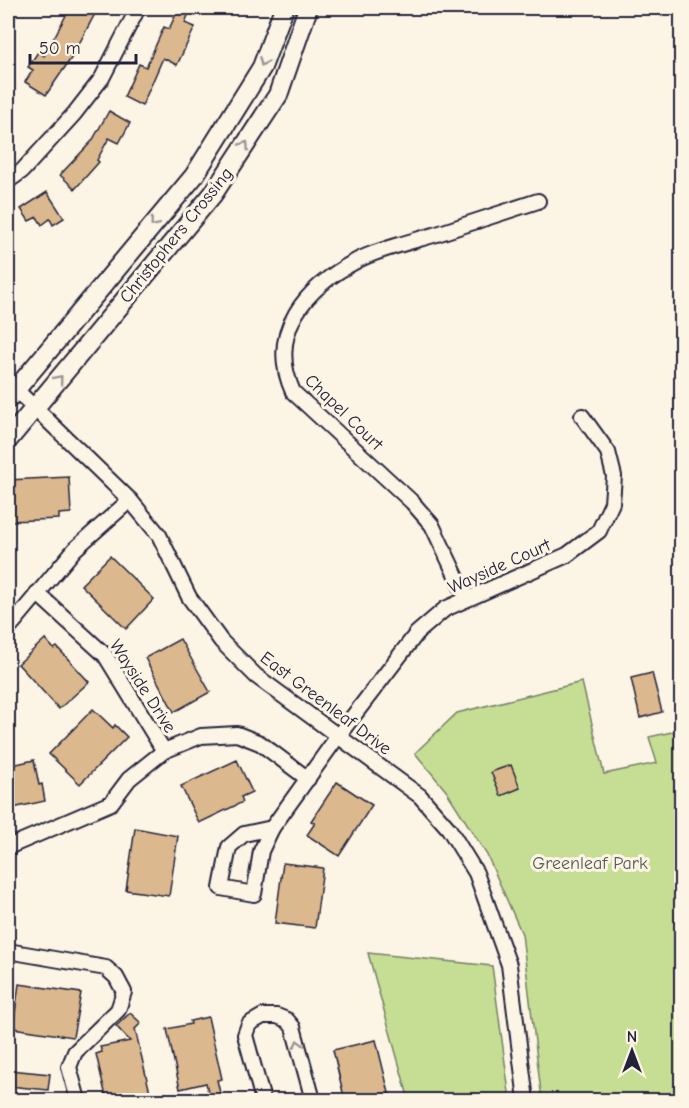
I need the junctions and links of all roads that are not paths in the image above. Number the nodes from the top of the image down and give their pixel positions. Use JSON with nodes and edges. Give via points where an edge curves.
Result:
{"nodes":[{"id":1,"x":138,"y":8,"type":"edge"},
{"id":2,"x":284,"y":8,"type":"edge"},
{"id":3,"x":308,"y":8,"type":"edge"},
{"id":4,"x":8,"y":180,"type":"edge"},
{"id":5,"x":538,"y":201,"type":"dead end"},
{"id":6,"x":10,"y":390,"type":"edge"},
{"id":7,"x":35,"y":406,"type":"junction"},
{"id":8,"x":582,"y":416,"type":"dead end"},
{"id":9,"x":8,"y":440,"type":"edge"},
{"id":10,"x":130,"y":500,"type":"junction"},
{"id":11,"x":37,"y":593,"type":"junction"},
{"id":12,"x":467,"y":600,"type":"junction"},
{"id":13,"x":8,"y":629,"type":"edge"},
{"id":14,"x":338,"y":736,"type":"junction"},
{"id":15,"x":164,"y":752,"type":"junction"},
{"id":16,"x":308,"y":779,"type":"junction"},
{"id":17,"x":273,"y":828,"type":"junction"},
{"id":18,"x":8,"y":847,"type":"edge"},
{"id":19,"x":8,"y":951,"type":"edge"},
{"id":20,"x":78,"y":1101,"type":"edge"},
{"id":21,"x":263,"y":1101,"type":"edge"},
{"id":22,"x":313,"y":1101,"type":"edge"},
{"id":23,"x":526,"y":1101,"type":"edge"}],
"edges":[{"from":1,"to":4,"type":"street","via":[[102,78],[22,171]]},
{"from":2,"to":6,"type":"street","name":"Christophers Crossing","one_way":true,"via":[[262,67],[194,176]]},
{"from":7,"to":3,"type":"street","name":"Christophers Crossing","one_way":true,"via":[[213,194],[278,95]]},
{"from":5,"to":12,"type":"street","name":"Chapel Court","via":[[359,259],[317,286],[289,323],[286,377],[293,392],[432,525]]},
{"from":6,"to":7,"type":"street","name":"East Greenleaf Drive"},
{"from":7,"to":9,"type":"street","name":"Christophers Crossing"},
{"from":7,"to":10,"type":"street","name":"East Greenleaf Drive"},
{"from":8,"to":12,"type":"street","name":"Wayside Court","via":[[608,452],[614,476],[612,503],[599,531],[567,555]]},
{"from":10,"to":11,"type":"street","via":[[75,549]]},
{"from":10,"to":14,"type":"street","name":"East Greenleaf Drive","via":[[159,536],[189,597],[221,641],[256,676]]},
{"from":11,"to":13,"type":"street"},
{"from":11,"to":15,"type":"street","name":"Wayside Drive","via":[[105,655]]},
{"from":12,"to":14,"type":"street","name":"Wayside Court","via":[[445,609],[417,633]]},
{"from":14,"to":16,"type":"street","name":"Wayside Court"},
{"from":14,"to":23,"type":"street","name":"East Greenleaf Drive","via":[[420,796],[449,829],[476,873],[509,965]]},
{"from":15,"to":16,"type":"street","via":[[201,736],[237,734],[260,743]]},
{"from":15,"to":18,"type":"street","via":[[129,778],[111,803]]},
{"from":16,"to":17,"type":"street","name":"Wayside Court"},
{"from":17,"to":17,"type":"street","name":"Wayside Court","via":[[244,834],[229,847],[221,888],[254,894],[261,851]]},
{"from":19,"to":20,"type":"street","via":[[106,968],[124,992],[118,1010],[75,1052],[69,1067]]},
{"from":22,"to":21,"type":"street","one_way":true,"via":[[293,1027],[277,1016],[263,1016],[249,1024],[245,1035]]}]}
